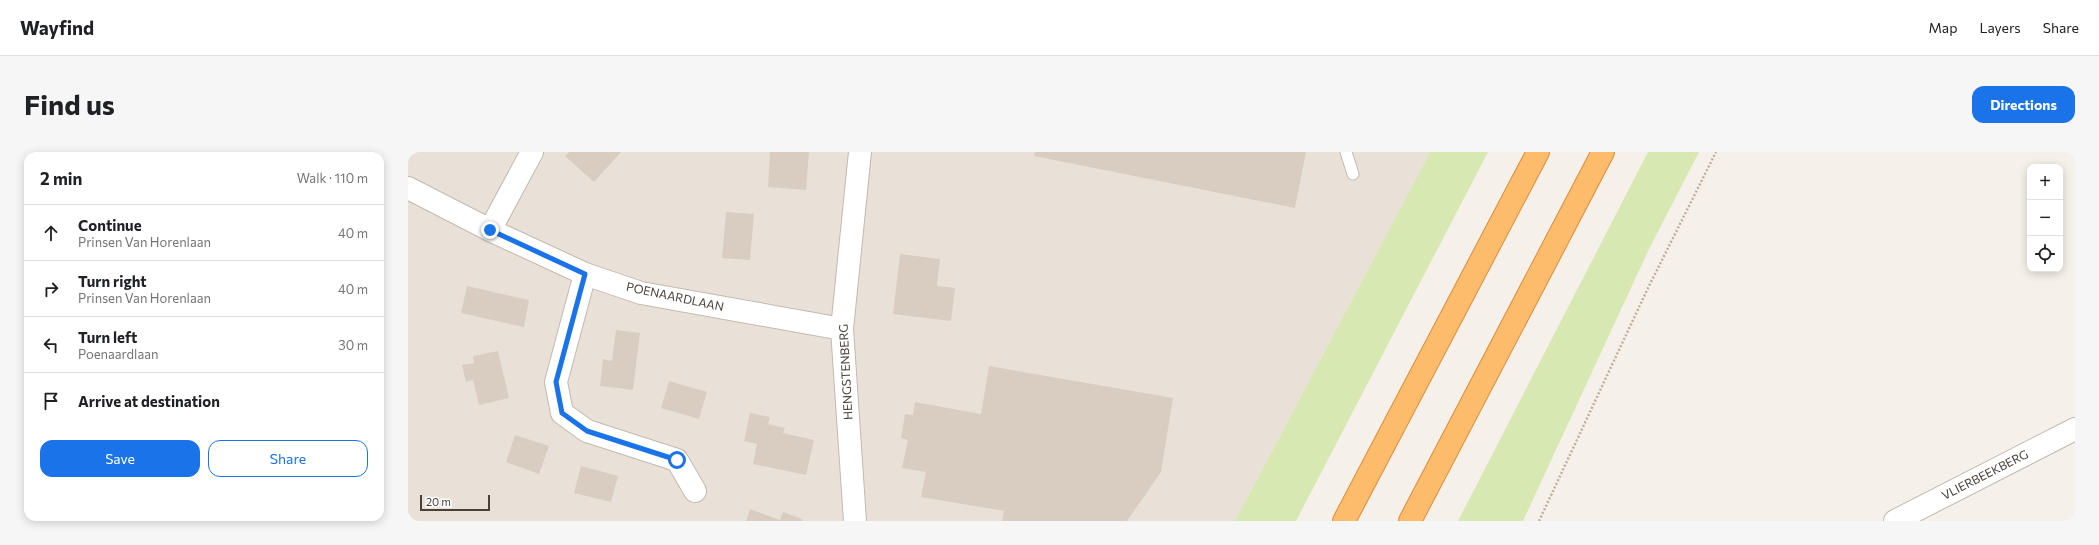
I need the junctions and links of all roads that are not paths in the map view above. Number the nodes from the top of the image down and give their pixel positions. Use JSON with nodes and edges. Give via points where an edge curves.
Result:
{"nodes":[{"id":1,"x":532,"y":152,"type":"edge"},
{"id":2,"x":860,"y":152,"type":"edge"},
{"id":3,"x":1346,"y":152,"type":"edge"},
{"id":4,"x":1538,"y":152,"type":"edge"},
{"id":5,"x":1602,"y":152,"type":"edge"},
{"id":6,"x":1353,"y":174,"type":"dead end"},
{"id":7,"x":408,"y":188,"type":"edge"},
{"id":8,"x":490,"y":230,"type":"junction"},
{"id":9,"x":585,"y":274,"type":"junction"},
{"id":10,"x":842,"y":329,"type":"junction"},
{"id":11,"x":2075,"y":429,"type":"edge"},
{"id":12,"x":695,"y":491,"type":"dead end"},
{"id":13,"x":855,"y":521,"type":"edge"},
{"id":14,"x":1344,"y":521,"type":"edge"},
{"id":15,"x":1410,"y":521,"type":"edge"},
{"id":16,"x":1896,"y":521,"type":"edge"}],
"edges":[{"from":1,"to":8,"type":"street"},
{"from":2,"to":10,"type":"street","name":"HENGSTENBERG"},
{"from":3,"to":6,"type":"lane"},
{"from":4,"to":14,"type":"highway"},
{"from":5,"to":15,"type":"highway"},
{"from":7,"to":8,"type":"street","name":"POENAARDLAAN"},
{"from":8,"to":9,"type":"street","name":"POENAARDLAAN"},
{"from":9,"to":10,"type":"street","name":"POENAARDLAAN","via":[[641,293]]},
{"from":9,"to":12,"type":"street","via":[[556,382],[562,413],[587,431],[677,460]]},
{"from":10,"to":13,"type":"street","name":"HENGSTENBERG"},
{"from":11,"to":16,"type":"street","name":"VLIERBEEKBERG"}]}
